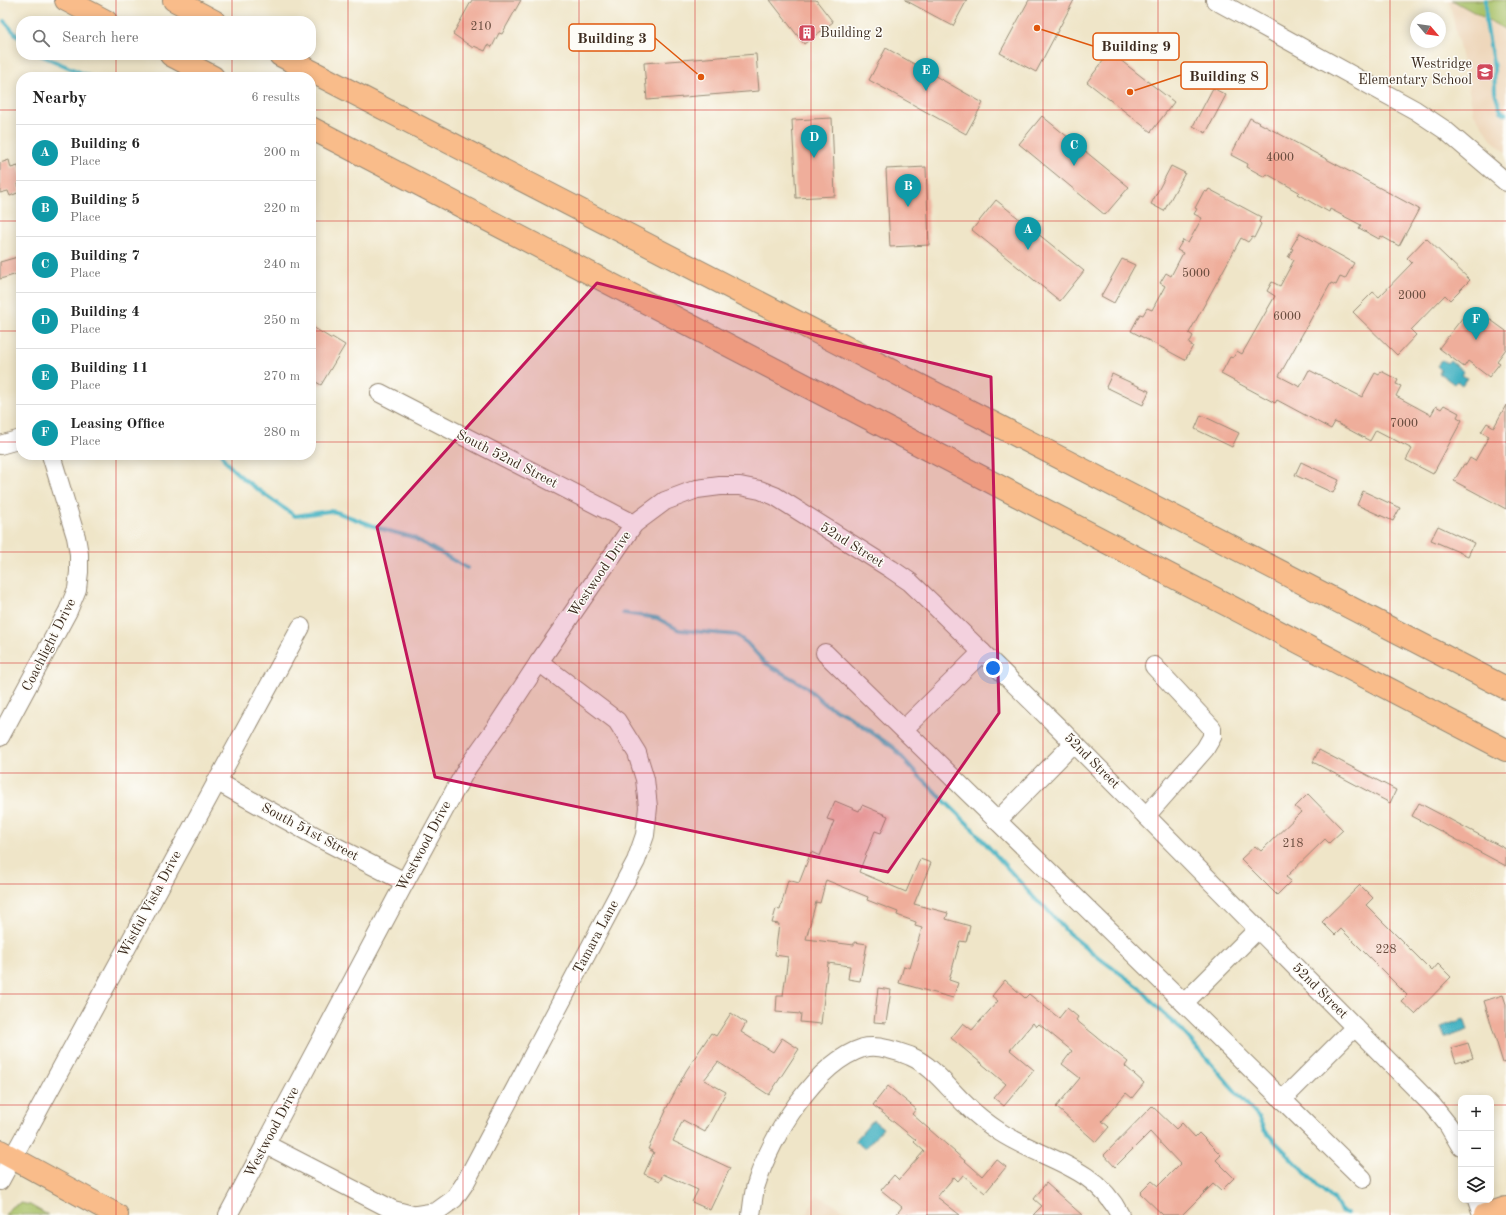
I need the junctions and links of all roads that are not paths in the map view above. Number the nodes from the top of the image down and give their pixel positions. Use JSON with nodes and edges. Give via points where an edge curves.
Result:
{"nodes":[{"id":1,"x":66,"y":0,"type":"edge"},
{"id":2,"x":174,"y":0,"type":"edge"},
{"id":3,"x":1214,"y":0,"type":"edge"},
{"id":4,"x":96,"y":16,"type":"edge"},
{"id":5,"x":204,"y":16,"type":"edge"},
{"id":6,"x":181,"y":60,"type":"edge"},
{"id":7,"x":290,"y":60,"type":"edge"},
{"id":8,"x":203,"y":72,"type":"edge"},
{"id":9,"x":313,"y":72,"type":"edge"},
{"id":10,"x":316,"y":74,"type":"edge"},
{"id":11,"x":316,"y":131,"type":"edge"},
{"id":12,"x":1506,"y":182,"type":"edge"},
{"id":13,"x":380,"y":393,"type":"dead end"},
{"id":14,"x":16,"y":440,"type":"edge"},
{"id":15,"x":0,"y":445,"type":"edge"},
{"id":16,"x":53,"y":460,"type":"edge"},
{"id":17,"x":661,"y":504,"type":"joint"},
{"id":18,"x":634,"y":524,"type":"junction"},
{"id":19,"x":301,"y":627,"type":"dead end"},
{"id":20,"x":982,"y":652,"type":"junction"},
{"id":21,"x":825,"y":653,"type":"dead end"},
{"id":22,"x":540,"y":662,"type":"junction"},
{"id":23,"x":1154,"y":666,"type":"dead end"},
{"id":24,"x":1506,"y":688,"type":"edge"},
{"id":25,"x":904,"y":730,"type":"junction"},
{"id":26,"x":0,"y":737,"type":"edge"},
{"id":27,"x":1074,"y":743,"type":"junction"},
{"id":28,"x":1506,"y":750,"type":"edge"},
{"id":29,"x":216,"y":781,"type":"junction"},
{"id":30,"x":1146,"y":816,"type":"junction"},
{"id":31,"x":997,"y":821,"type":"junction"},
{"id":32,"x":405,"y":882,"type":"junction"},
{"id":33,"x":1258,"y":929,"type":"junction"},
{"id":34,"x":1184,"y":1003,"type":"junction"},
{"id":35,"x":1355,"y":1027,"type":"junction"},
{"id":36,"x":1282,"y":1100,"type":"junction"},
{"id":37,"x":1458,"y":1142,"type":"edge"},
{"id":38,"x":265,"y":1144,"type":"junction"},
{"id":39,"x":6,"y":1154,"type":"edge"},
{"id":40,"x":1363,"y":1179,"type":"dead end"},
{"id":41,"x":0,"y":1181,"type":"edge"},
{"id":42,"x":1478,"y":1203,"type":"edge"},
{"id":43,"x":1506,"y":1208,"type":"edge"},
{"id":44,"x":117,"y":1215,"type":"edge"},
{"id":45,"x":228,"y":1215,"type":"edge"},
{"id":46,"x":418,"y":1215,"type":"edge"},
{"id":47,"x":751,"y":1215,"type":"edge"},
{"id":48,"x":1120,"y":1215,"type":"edge"},
{"id":49,"x":1482,"y":1215,"type":"edge"},
{"id":50,"x":1485,"y":1215,"type":"edge"}],
"edges":[{"from":1,"to":4,"type":"main road"},
{"from":2,"to":5,"type":"main road"},
{"from":3,"to":12,"type":"street","via":[[1414,110],[1445,130]]},
{"from":6,"to":8,"type":"main road"},
{"from":7,"to":9,"type":"main road"},
{"from":10,"to":24,"type":"main road"},
{"from":11,"to":28,"type":"main road"},
{"from":13,"to":18,"type":"street","name":"South 52nd Street"},
{"from":14,"to":15,"type":"street"},
{"from":16,"to":26,"type":"street","name":"Coachlight Drive","via":[[76,538],[79,554],[77,589],[68,611]]},
{"from":17,"to":18,"type":"street","name":"Westwood Drive"},
{"from":17,"to":20,"type":"street","name":"52nd Street","via":[[697,489],[720,486],[740,486],[775,496],[910,582]]},
{"from":18,"to":22,"type":"street","name":"Westwood Drive"},
{"from":19,"to":29,"type":"street","name":"Wistful Vista Drive"},
{"from":20,"to":25,"type":"street"},
{"from":20,"to":27,"type":"street","name":"52nd Street"},
{"from":21,"to":25,"type":"street"},
{"from":22,"to":32,"type":"street","name":"Westwood Drive","via":[[467,768]]},
{"from":22,"to":46,"type":"street","name":"Tamara Lane","via":[[617,721],[637,753],[648,793],[645,835],[636,861],[465,1183],[454,1200],[436,1212]]},
{"from":23,"to":30,"type":"street","via":[[1212,728],[1212,737],[1205,749]]},
{"from":25,"to":31,"type":"street"},
{"from":27,"to":30,"type":"street","name":"52nd Street"},
{"from":27,"to":31,"type":"street"},
{"from":29,"to":32,"type":"street","name":"South 51st Street","via":[[317,838]]},
{"from":29,"to":39,"type":"street","name":"Wistful Vista Drive"},
{"from":30,"to":33,"type":"street","name":"52nd Street"},
{"from":31,"to":34,"type":"street"},
{"from":32,"to":38,"type":"street","name":"Westwood Drive"},
{"from":33,"to":34,"type":"street"},
{"from":33,"to":35,"type":"street","name":"52nd Street"},
{"from":34,"to":36,"type":"street"},
{"from":35,"to":36,"type":"street"},
{"from":35,"to":37,"type":"street","name":"52nd Street","via":[[1432,1105]]},
{"from":36,"to":40,"type":"street"},
{"from":38,"to":45,"type":"street","name":"Westwood Drive"},
{"from":38,"to":46,"type":"street","via":[[393,1210]]},
{"from":39,"to":41,"type":"street","name":"Wistful Vista Drive"},
{"from":39,"to":44,"type":"main road"},
{"from":42,"to":49,"type":"street"},
{"from":43,"to":50,"type":"main road"},
{"from":47,"to":48,"type":"street","via":[[756,1183],[773,1142],[802,1096],[820,1076],[838,1062],[864,1048],[877,1048],[895,1051],[927,1066],[966,1105],[999,1131],[1086,1176],[1111,1200]]}]}
